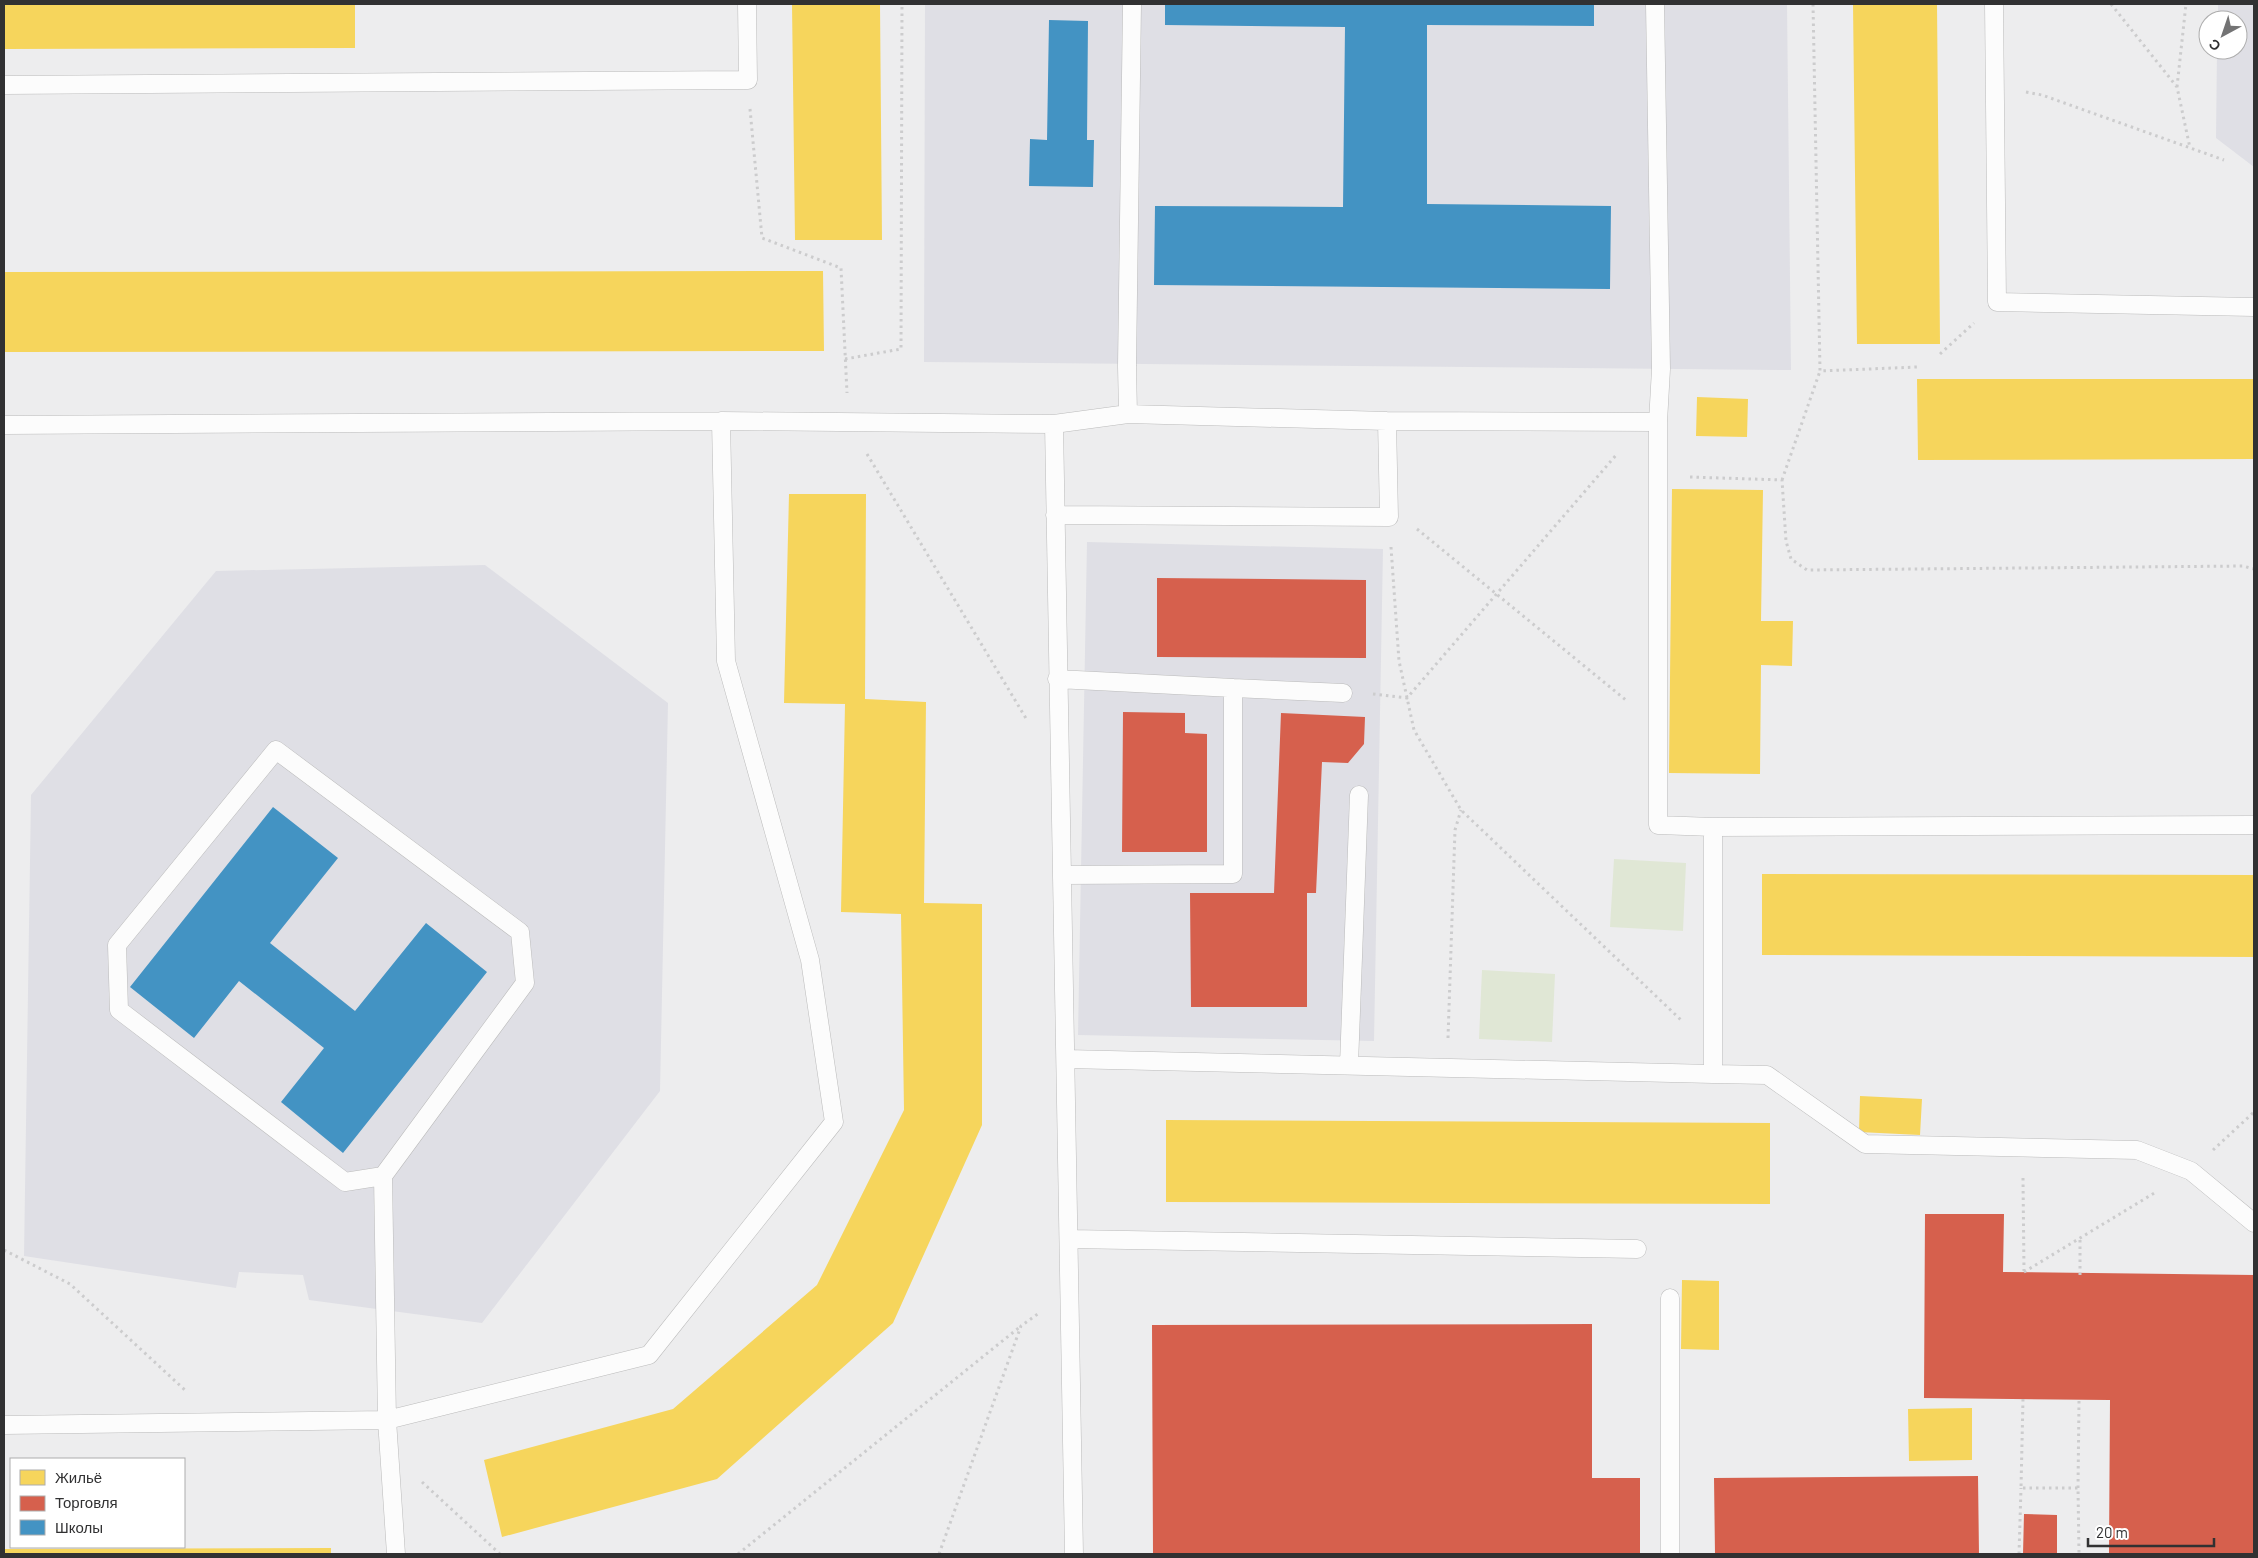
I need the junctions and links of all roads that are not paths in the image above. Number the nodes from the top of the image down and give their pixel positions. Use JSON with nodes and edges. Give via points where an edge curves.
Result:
{"nodes":[{"id":1,"x":746,"y":4,"type":"edge"},
{"id":2,"x":1132,"y":4,"type":"edge"},
{"id":3,"x":1655,"y":4,"type":"edge"},
{"id":4,"x":1994,"y":4,"type":"edge"},
{"id":5,"x":4,"y":86,"type":"edge"},
{"id":6,"x":2254,"y":307,"type":"edge"},
{"id":7,"x":1128,"y":414,"type":"junction"},
{"id":8,"x":721,"y":421,"type":"junction"},
{"id":9,"x":1387,"y":421,"type":"junction"},
{"id":10,"x":1652,"y":421,"type":"junction"},
{"id":11,"x":1054,"y":424,"type":"junction"},
{"id":12,"x":4,"y":425,"type":"edge"},
{"id":13,"x":1055,"y":514,"type":"junction"},
{"id":14,"x":1057,"y":679,"type":"junction"},
{"id":15,"x":1232,"y":688,"type":"junction"},
{"id":16,"x":1343,"y":693,"type":"road end"},
{"id":17,"x":1359,"y":795,"type":"dead end"},
{"id":18,"x":2254,"y":825,"type":"edge"},
{"id":19,"x":1713,"y":828,"type":"junction"},
{"id":20,"x":1063,"y":874,"type":"junction"},
{"id":21,"x":1066,"y":1059,"type":"junction"},
{"id":22,"x":1349,"y":1065,"type":"junction"},
{"id":23,"x":1713,"y":1074,"type":"junction"},
{"id":24,"x":383,"y":1176,"type":"junction"},
{"id":25,"x":2254,"y":1223,"type":"edge"},
{"id":26,"x":1069,"y":1239,"type":"junction"},
{"id":27,"x":1637,"y":1249,"type":"dead end"},
{"id":28,"x":1670,"y":1298,"type":"dead end"},
{"id":29,"x":387,"y":1420,"type":"junction"},
{"id":30,"x":4,"y":1425,"type":"edge"},
{"id":31,"x":396,"y":1554,"type":"edge"},
{"id":32,"x":1074,"y":1554,"type":"edge"},
{"id":33,"x":1670,"y":1554,"type":"edge"}],
"edges":[{"from":1,"to":5,"type":"lane","via":[[748,80]]},
{"from":2,"to":7,"type":"lane"},
{"from":3,"to":10,"type":"lane","via":[[1661,369]]},
{"from":4,"to":6,"type":"lane","via":[[1997,302]]},
{"from":7,"to":9,"type":"lane"},
{"from":7,"to":11,"type":"lane"},
{"from":8,"to":11,"type":"lane"},
{"from":8,"to":12,"type":"lane"},
{"from":8,"to":29,"type":"lane","via":[[726,661],[810,960],[834,1122],[649,1355]]},
{"from":9,"to":10,"type":"lane"},
{"from":9,"to":13,"type":"lane","via":[[1389,511]]},
{"from":10,"to":19,"type":"lane","via":[[1658,476],[1658,825]]},
{"from":11,"to":13,"type":"lane"},
{"from":13,"to":14,"type":"lane"},
{"from":14,"to":15,"type":"lane"},
{"from":14,"to":20,"type":"lane"},
{"from":15,"to":16,"type":"lane"},
{"from":15,"to":20,"type":"lane","via":[[1233,874]]},
{"from":17,"to":22,"type":"lane"},
{"from":18,"to":19,"type":"lane"},
{"from":19,"to":23,"type":"lane"},
{"from":20,"to":21,"type":"lane"},
{"from":21,"to":22,"type":"lane"},
{"from":21,"to":26,"type":"lane"},
{"from":22,"to":23,"type":"lane"},
{"from":23,"to":25,"type":"lane","via":[[1768,1075],[1865,1144],[2137,1150],[2191,1171]]},
{"from":24,"to":24,"type":"lane","via":[[524,983],[520,932],[276,750],[117,945],[119,1010],[345,1182]]},
{"from":24,"to":29,"type":"lane"},
{"from":26,"to":27,"type":"lane"},
{"from":26,"to":32,"type":"lane"},
{"from":28,"to":33,"type":"lane"},
{"from":29,"to":30,"type":"lane"},
{"from":29,"to":31,"type":"lane"}]}
